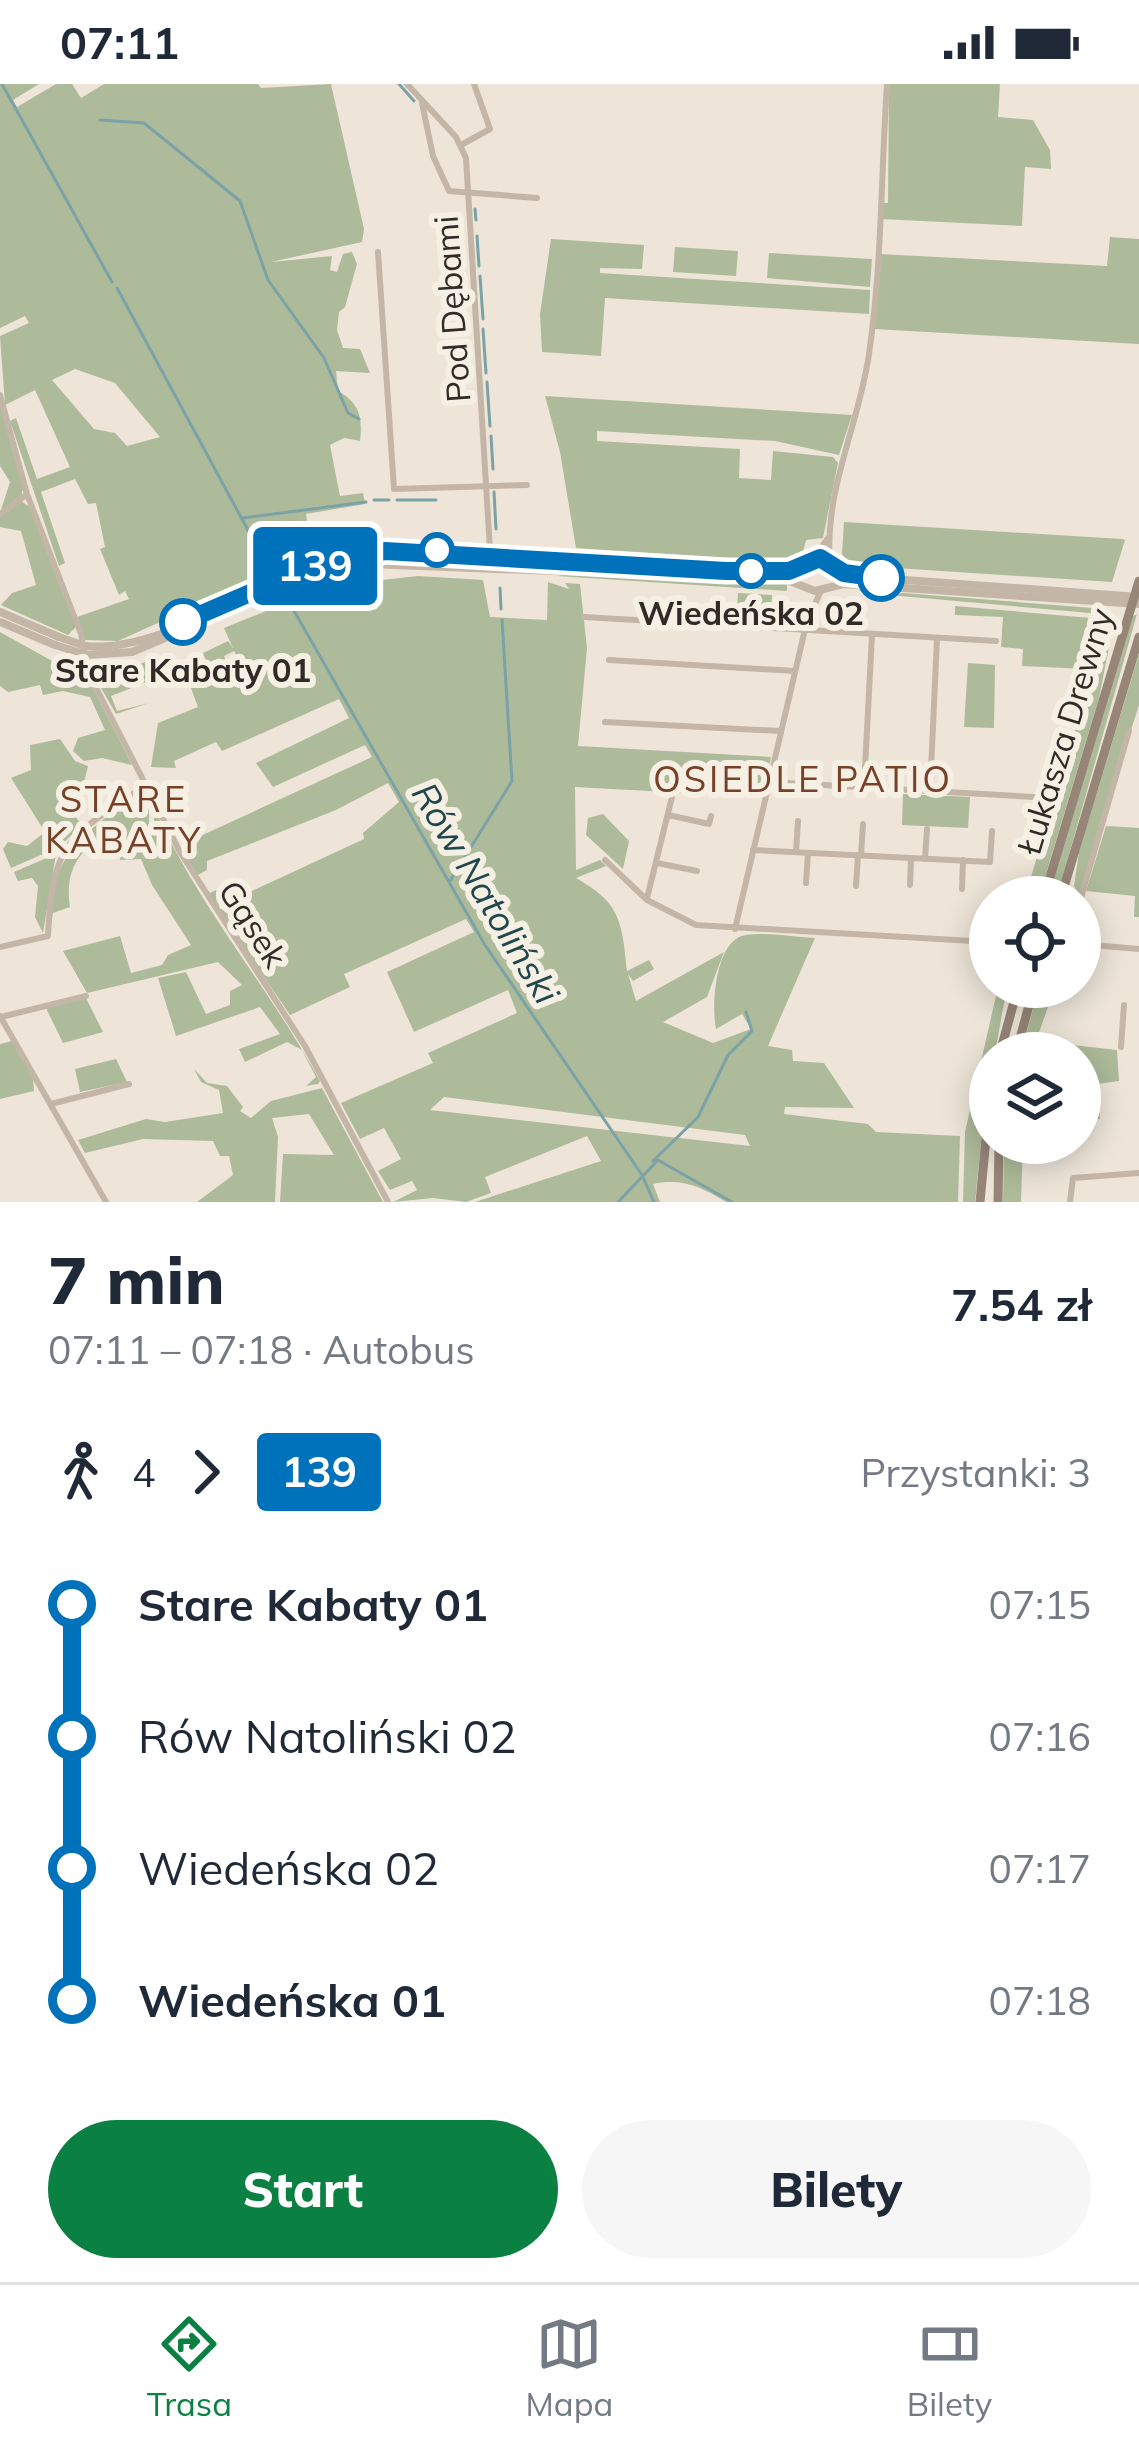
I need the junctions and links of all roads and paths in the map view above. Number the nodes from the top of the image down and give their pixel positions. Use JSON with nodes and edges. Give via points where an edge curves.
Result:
{"nodes":[{"id":1,"x":407,"y":84,"type":"edge"},
{"id":2,"x":474,"y":84,"type":"edge"},
{"id":3,"x":887,"y":84,"type":"edge"},
{"id":4,"x":421,"y":100,"type":"junction"},
{"id":5,"x":442,"y":123,"type":"junction"},
{"id":6,"x":428,"y":130,"type":"junction"},
{"id":7,"x":461,"y":145,"type":"junction"},
{"id":8,"x":468,"y":194,"type":"junction"},
{"id":9,"x":537,"y":198,"type":"dead end"},
{"id":10,"x":378,"y":252,"type":"dead end"},
{"id":11,"x":0,"y":394,"type":"edge"},
{"id":12,"x":527,"y":485,"type":"dead end"},
{"id":13,"x":489,"y":487,"type":"junction"},
{"id":14,"x":27,"y":494,"type":"junction"},
{"id":15,"x":0,"y":514,"type":"edge"},
{"id":16,"x":828,"y":538,"type":"junction"},
{"id":17,"x":490,"y":553,"type":"junction"},
{"id":18,"x":809,"y":561,"type":"junction"},
{"id":19,"x":830,"y":563,"type":"junction"},
{"id":20,"x":491,"y":566,"type":"junction"},
{"id":21,"x":1139,"y":581,"type":"edge"},
{"id":22,"x":816,"y":588,"type":"junction"},
{"id":23,"x":1136,"y":600,"type":"edge"},
{"id":24,"x":0,"y":612,"type":"edge"},
{"id":25,"x":584,"y":617,"type":"dead end"},
{"id":26,"x":0,"y":622,"type":"edge"},
{"id":27,"x":174,"y":630,"type":"junction"},
{"id":28,"x":804,"y":631,"type":"junction"},
{"id":29,"x":872,"y":635,"type":"junction"},
{"id":30,"x":937,"y":638,"type":"junction"},
{"id":31,"x":1139,"y":638,"type":"edge"},
{"id":32,"x":57,"y":641,"type":"junction"},
{"id":33,"x":997,"y":641,"type":"dead end"},
{"id":34,"x":609,"y":660,"type":"dead end"},
{"id":35,"x":795,"y":670,"type":"junction"},
{"id":36,"x":605,"y":722,"type":"dead end"},
{"id":37,"x":781,"y":731,"type":"junction"},
{"id":38,"x":1129,"y":731,"type":"dead end"},
{"id":39,"x":769,"y":782,"type":"junction"},
{"id":40,"x":146,"y":784,"type":"junction"},
{"id":41,"x":864,"y":788,"type":"junction"},
{"id":42,"x":930,"y":791,"type":"junction"},
{"id":43,"x":672,"y":797,"type":"dead end"},
{"id":44,"x":1052,"y":798,"type":"dead end"},
{"id":45,"x":668,"y":815,"type":"junction"},
{"id":46,"x":711,"y":816,"type":"dead end"},
{"id":47,"x":798,"y":821,"type":"dead end"},
{"id":48,"x":862,"y":824,"type":"dead end"},
{"id":49,"x":927,"y":829,"type":"dead end"},
{"id":50,"x":992,"y":831,"type":"dead end"},
{"id":51,"x":753,"y":850,"type":"junction"},
{"id":52,"x":796,"y":852,"type":"junction"},
{"id":53,"x":808,"y":853,"type":"junction"},
{"id":54,"x":859,"y":855,"type":"junction"},
{"id":55,"x":911,"y":858,"type":"junction"},
{"id":56,"x":925,"y":859,"type":"junction"},
{"id":57,"x":605,"y":860,"type":"dead end"},
{"id":58,"x":963,"y":860,"type":"junction"},
{"id":59,"x":658,"y":863,"type":"junction"},
{"id":60,"x":697,"y":872,"type":"dead end"},
{"id":61,"x":1051,"y":876,"type":"edge"},
{"id":62,"x":1067,"y":876,"type":"edge"},
{"id":63,"x":1087,"y":876,"type":"edge"},
{"id":64,"x":806,"y":884,"type":"dead end"},
{"id":65,"x":856,"y":886,"type":"dead end"},
{"id":66,"x":910,"y":886,"type":"dead end"},
{"id":67,"x":962,"y":889,"type":"dead end"},
{"id":68,"x":646,"y":900,"type":"junction"},
{"id":69,"x":735,"y":929,"type":"junction"},
{"id":70,"x":969,"y":942,"type":"edge"},
{"id":71,"x":0,"y":946,"type":"edge"},
{"id":72,"x":1101,"y":946,"type":"edge"},
{"id":73,"x":1139,"y":949,"type":"edge"},
{"id":74,"x":86,"y":996,"type":"dead end"},
{"id":75,"x":1124,"y":1006,"type":"dead end"},
{"id":76,"x":0,"y":1017,"type":"edge"},
{"id":77,"x":1120,"y":1047,"type":"dead end"},
{"id":78,"x":129,"y":1084,"type":"dead end"},
{"id":79,"x":51,"y":1104,"type":"junction"},
{"id":80,"x":984,"y":1164,"type":"edge"},
{"id":81,"x":999,"y":1164,"type":"edge"},
{"id":82,"x":1139,"y":1173,"type":"edge"},
{"id":83,"x":106,"y":1202,"type":"edge"},
{"id":84,"x":388,"y":1202,"type":"edge"},
{"id":85,"x":980,"y":1202,"type":"edge"},
{"id":86,"x":998,"y":1202,"type":"edge"},
{"id":87,"x":1070,"y":1202,"type":"edge"}],
"edges":[{"from":1,"to":4,"type":"street"},
{"from":2,"to":7,"type":"street","via":[[490,129]]},
{"from":3,"to":16,"type":"street","via":[[869,354]]},
{"from":4,"to":5,"type":"street"},
{"from":4,"to":6,"type":"street"},
{"from":5,"to":6,"type":"street"},
{"from":5,"to":7,"type":"street"},
{"from":6,"to":8,"type":"street","via":[[446,188]]},
{"from":7,"to":8,"type":"street","name":"Pod Dębami"},
{"from":8,"to":9,"type":"street"},
{"from":8,"to":13,"type":"street","name":"Pod Dębami"},
{"from":10,"to":13,"type":"street","via":[[394,489]]},
{"from":11,"to":14,"type":"street","name":"Gąsek"},
{"from":12,"to":13,"type":"street"},
{"from":13,"to":17,"type":"street","name":"Pod Dębami"},
{"from":14,"to":15,"type":"street"},
{"from":14,"to":40,"type":"street","name":"Gąsek","via":[[88,672]]},
{"from":16,"to":18,"type":"street"},
{"from":16,"to":19,"type":"street"},
{"from":17,"to":18,"type":"street","via":[[726,571],[789,571]]},
{"from":17,"to":20,"type":"street"},
{"from":17,"to":27,"type":"street","via":[[400,550],[342,558]]},
{"from":18,"to":19,"type":"street"},
{"from":18,"to":22,"type":"street","via":[[802,571]]},
{"from":19,"to":22,"type":"street","via":[[834,576]]},
{"from":19,"to":23,"type":"street","via":[[844,573]]},
{"from":20,"to":22,"type":"street","via":[[787,580]]},
{"from":20,"to":27,"type":"street","via":[[355,566]]},
{"from":21,"to":23,"type":"main road","name":"Łukasza Drewny"},
{"from":22,"to":23,"type":"street"},
{"from":22,"to":28,"type":"street"},
{"from":23,"to":61,"type":"main road","name":"Łukasza Drewny"},
{"from":24,"to":32,"type":"street"},
{"from":25,"to":28,"type":"street"},
{"from":26,"to":32,"type":"street"},
{"from":27,"to":32,"type":"street","bridge":true,"via":[[126,654]]},
{"from":28,"to":29,"type":"street"},
{"from":28,"to":35,"type":"street"},
{"from":29,"to":30,"type":"street"},
{"from":29,"to":41,"type":"street"},
{"from":30,"to":33,"type":"street"},
{"from":30,"to":42,"type":"street"},
{"from":31,"to":62,"type":"main road","name":"Łukasza Drewny"},
{"from":34,"to":35,"type":"street"},
{"from":35,"to":37,"type":"street"},
{"from":36,"to":37,"type":"street"},
{"from":37,"to":39,"type":"street"},
{"from":38,"to":63,"type":"street"},
{"from":39,"to":41,"type":"street"},
{"from":39,"to":51,"type":"street"},
{"from":40,"to":71,"type":"street","via":[[63,847],[45,938]]},
{"from":40,"to":84,"type":"street","name":"Gąsek","via":[[216,913],[305,1046]]},
{"from":41,"to":42,"type":"street"},
{"from":42,"to":44,"type":"street"},
{"from":43,"to":45,"type":"street"},
{"from":45,"to":46,"type":"street","via":[[709,824]]},
{"from":45,"to":59,"type":"street"},
{"from":47,"to":52,"type":"street"},
{"from":48,"to":54,"type":"street"},
{"from":49,"to":56,"type":"street"},
{"from":50,"to":58,"type":"street","via":[[990,862]]},
{"from":51,"to":52,"type":"street"},
{"from":51,"to":69,"type":"street"},
{"from":52,"to":53,"type":"street"},
{"from":53,"to":54,"type":"street"},
{"from":53,"to":64,"type":"street"},
{"from":54,"to":55,"type":"street"},
{"from":54,"to":65,"type":"street"},
{"from":55,"to":56,"type":"street"},
{"from":55,"to":66,"type":"street"},
{"from":56,"to":58,"type":"street"},
{"from":57,"to":68,"type":"street"},
{"from":58,"to":67,"type":"street"},
{"from":59,"to":60,"type":"street"},
{"from":59,"to":68,"type":"street"},
{"from":68,"to":69,"type":"street","via":[[686,923]]},
{"from":69,"to":70,"type":"street"},
{"from":72,"to":73,"type":"street"},
{"from":74,"to":76,"type":"street"},
{"from":75,"to":77,"type":"street"},
{"from":76,"to":79,"type":"street"},
{"from":78,"to":79,"type":"street"},
{"from":79,"to":83,"type":"street"},
{"from":80,"to":85,"type":"main road"},
{"from":81,"to":86,"type":"main road"},
{"from":82,"to":87,"type":"street","via":[[1072,1178]]}]}
